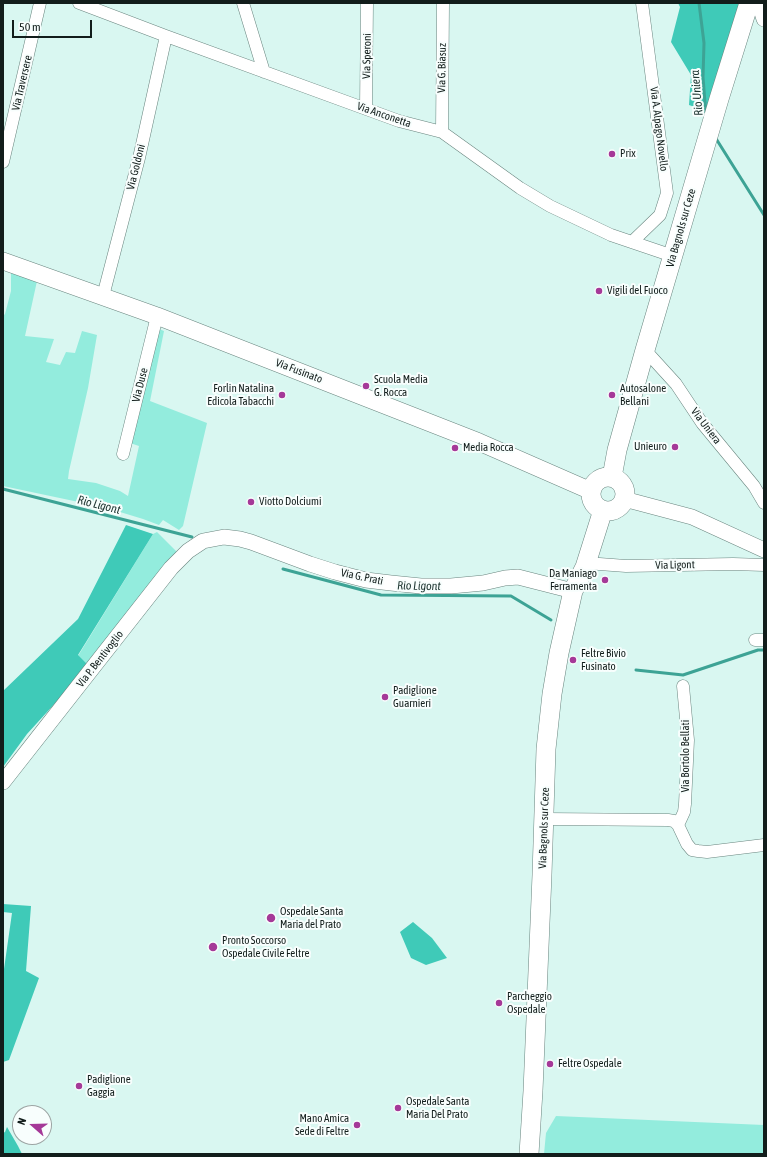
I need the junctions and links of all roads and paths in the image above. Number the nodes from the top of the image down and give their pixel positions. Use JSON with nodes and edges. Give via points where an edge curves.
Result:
{"nodes":[{"id":1,"x":40,"y":3,"type":"edge"},
{"id":2,"x":79,"y":3,"type":"edge"},
{"id":3,"x":243,"y":3,"type":"edge"},
{"id":4,"x":368,"y":3,"type":"edge"},
{"id":5,"x":443,"y":3,"type":"edge"},
{"id":6,"x":642,"y":3,"type":"edge"},
{"id":7,"x":749,"y":3,"type":"edge"},
{"id":8,"x":759,"y":3,"type":"edge"},
{"id":9,"x":764,"y":19,"type":"edge"},
{"id":10,"x":166,"y":36,"type":"junction"},
{"id":11,"x":264,"y":72,"type":"junction"},
{"id":12,"x":366,"y":109,"type":"junction"},
{"id":13,"x":442,"y":132,"type":"junction"},
{"id":14,"x":3,"y":162,"type":"edge"},
{"id":15,"x":632,"y":242,"type":"junction"},
{"id":16,"x":673,"y":256,"type":"junction"},
{"id":17,"x":3,"y":260,"type":"edge"},
{"id":18,"x":104,"y":296,"type":"junction"},
{"id":19,"x":157,"y":316,"type":"junction"},
{"id":20,"x":645,"y":350,"type":"junction"},
{"id":21,"x":123,"y":454,"type":"dead end"},
{"id":22,"x":612,"y":477,"type":"junction"},
{"id":23,"x":591,"y":491,"type":"junction"},
{"id":24,"x":624,"y":499,"type":"junction"},
{"id":25,"x":764,"y":503,"type":"edge"},
{"id":26,"x":603,"y":510,"type":"junction"},
{"id":27,"x":203,"y":541,"type":"joint"},
{"id":28,"x":764,"y":550,"type":"edge"},
{"id":29,"x":586,"y":563,"type":"junction"},
{"id":30,"x":764,"y":565,"type":"edge"},
{"id":31,"x":573,"y":591,"type":"junction"},
{"id":32,"x":683,"y":686,"type":"dead end"},
{"id":33,"x":3,"y":782,"type":"edge"},
{"id":34,"x":544,"y":819,"type":"junction"},
{"id":35,"x":678,"y":825,"type":"junction"},
{"id":36,"x":764,"y":845,"type":"edge"},
{"id":37,"x":529,"y":1154,"type":"edge"}],
"edges":[{"from":1,"to":14,"type":"street","name":"Via Traversere"},
{"from":2,"to":10,"type":"street","name":"Via Anconetta"},
{"from":3,"to":11,"type":"street"},
{"from":4,"to":12,"type":"street","name":"Via Speroni"},
{"from":5,"to":13,"type":"street","name":"Via G. Biasuz"},
{"from":6,"to":15,"type":"street","name":"Via A. Alpago Novello","via":[[667,193],[660,215]]},
{"from":7,"to":16,"type":"main road","name":"Via Bagnols sur Ceze"},
{"from":8,"to":9,"type":"street"},
{"from":10,"to":11,"type":"street","name":"Via Anconetta"},
{"from":10,"to":18,"type":"street","name":"Via Goldoni","via":[[139,158]]},
{"from":11,"to":12,"type":"street","name":"Via Anconetta"},
{"from":12,"to":13,"type":"street","name":"Via Anconetta"},
{"from":13,"to":15,"type":"street","name":"Via Anconetta","via":[[520,188],[550,206],[611,235]]},
{"from":15,"to":16,"type":"street","name":"Via Anconetta"},
{"from":16,"to":20,"type":"main road","name":"Via Bagnols sur Ceze"},
{"from":17,"to":18,"type":"main road","name":"Via Fusinato"},
{"from":18,"to":19,"type":"main road","name":"Via Fusinato"},
{"from":19,"to":21,"type":"street","name":"Via Duse"},
{"from":19,"to":23,"type":"main road","name":"Via Fusinato","via":[[479,442]]},
{"from":20,"to":22,"type":"main road","name":"Via Bagnols sur Ceze"},
{"from":20,"to":25,"type":"street","name":"Via Uniera","via":[[676,384],[702,423],[754,486]]},
{"from":22,"to":23,"type":"main road","via":[[596,482]]},
{"from":22,"to":24,"type":"main road","via":[[624,488]]},
{"from":23,"to":26,"type":"main road","via":[[592,501]]},
{"from":24,"to":26,"type":"main road","via":[[622,504],[613,510]]},
{"from":24,"to":28,"type":"street","via":[[692,517]]},
{"from":26,"to":29,"type":"main road","name":"Via Bagnols sur Ceze"},
{"from":27,"to":31,"type":"street","name":"Via G. Prati","via":[[224,537],[240,539],[310,564],[366,580],[421,586],[451,586],[518,577]]},
{"from":27,"to":33,"type":"street","name":"Via P. Bentivoglio","via":[[188,551],[171,568]]},
{"from":29,"to":30,"type":"street","name":"Via Ligont","via":[[626,566]]},
{"from":29,"to":31,"type":"main road","name":"Via Bagnols sur Ceze"},
{"from":31,"to":34,"type":"main road","name":"Via Bagnols sur Ceze","via":[[552,694],[546,749]]},
{"from":32,"to":35,"type":"street","name":"Via Bortolo Bellati","via":[[688,740],[684,808]]},
{"from":34,"to":35,"type":"street","via":[[662,819],[674,821]]},
{"from":34,"to":37,"type":"main road","name":"Via Bagnols sur Ceze"},
{"from":35,"to":36,"type":"street","via":[[692,850],[707,852]]}]}
